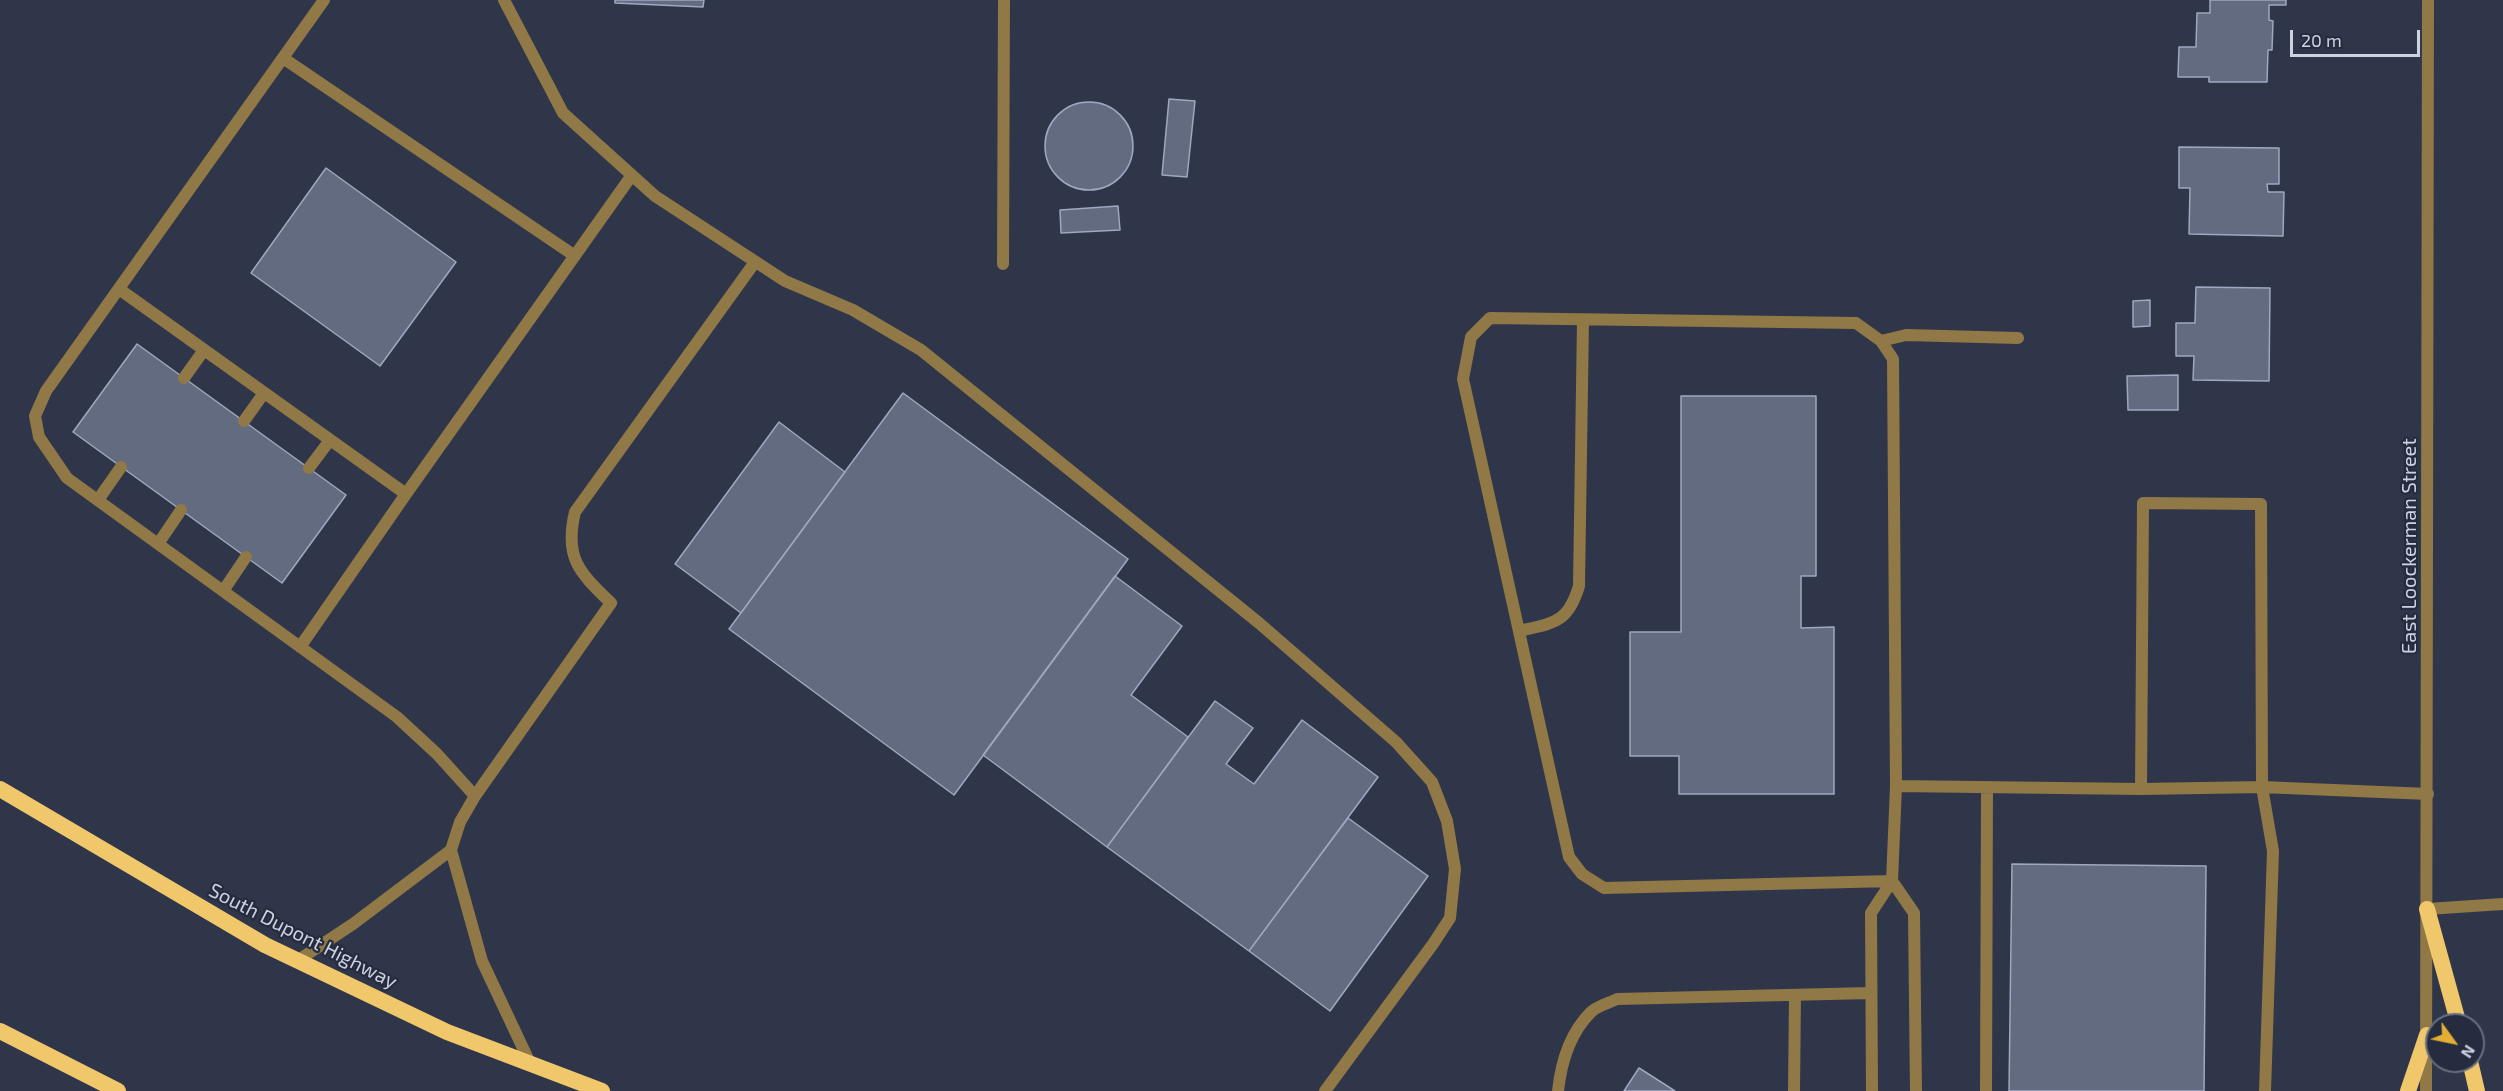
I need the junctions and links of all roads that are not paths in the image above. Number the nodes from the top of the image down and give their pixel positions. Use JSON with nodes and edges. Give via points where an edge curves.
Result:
{"nodes":[{"id":1,"x":324,"y":0,"type":"edge"},
{"id":2,"x":504,"y":0,"type":"edge"},
{"id":3,"x":1004,"y":0,"type":"edge"},
{"id":4,"x":2428,"y":0,"type":"edge"},
{"id":5,"x":283,"y":58,"type":"junction"},
{"id":6,"x":632,"y":175,"type":"junction"},
{"id":7,"x":575,"y":256,"type":"junction"},
{"id":8,"x":755,"y":262,"type":"junction"},
{"id":9,"x":1003,"y":264,"type":"dead end"},
{"id":10,"x":119,"y":289,"type":"junction"},
{"id":11,"x":1583,"y":320,"type":"junction"},
{"id":12,"x":2018,"y":338,"type":"dead end"},
{"id":13,"x":1881,"y":341,"type":"junction"},
{"id":14,"x":204,"y":350,"type":"junction"},
{"id":15,"x":184,"y":378,"type":"dead end"},
{"id":16,"x":264,"y":393,"type":"junction"},
{"id":17,"x":244,"y":421,"type":"dead end"},
{"id":18,"x":330,"y":440,"type":"junction"},
{"id":19,"x":121,"y":467,"type":"dead end"},
{"id":20,"x":309,"y":468,"type":"dead end"},
{"id":21,"x":406,"y":494,"type":"junction"},
{"id":22,"x":98,"y":500,"type":"junction"},
{"id":23,"x":181,"y":510,"type":"dead end"},
{"id":24,"x":158,"y":544,"type":"junction"},
{"id":25,"x":246,"y":557,"type":"dead end"},
{"id":26,"x":223,"y":591,"type":"junction"},
{"id":27,"x":1519,"y":631,"type":"junction"},
{"id":28,"x":300,"y":647,"type":"junction"},
{"id":29,"x":1896,"y":786,"type":"junction"},
{"id":30,"x":0,"y":787,"type":"edge"},
{"id":31,"x":1987,"y":787,"type":"junction"},
{"id":32,"x":2262,"y":788,"type":"junction"},
{"id":33,"x":2141,"y":789,"type":"junction"},
{"id":34,"x":2428,"y":794,"type":"junction"},
{"id":35,"x":475,"y":796,"type":"junction"},
{"id":36,"x":452,"y":850,"type":"junction"},
{"id":37,"x":1892,"y":881,"type":"junction"},
{"id":38,"x":2503,"y":904,"type":"edge"},
{"id":39,"x":2427,"y":909,"type":"junction"},
{"id":40,"x":297,"y":961,"type":"junction"},
{"id":41,"x":1871,"y":993,"type":"junction"},
{"id":42,"x":1795,"y":995,"type":"junction"},
{"id":43,"x":2427,"y":1013,"type":"edge"},
{"id":44,"x":2456,"y":1013,"type":"edge"},
{"id":45,"x":0,"y":1031,"type":"edge"},
{"id":46,"x":2425,"y":1041,"type":"edge"},
{"id":47,"x":530,"y":1064,"type":"junction"},
{"id":48,"x":2426,"y":1073,"type":"edge"},
{"id":49,"x":2473,"y":1073,"type":"edge"},
{"id":50,"x":117,"y":1091,"type":"edge"},
{"id":51,"x":602,"y":1091,"type":"edge"},
{"id":52,"x":1325,"y":1091,"type":"edge"},
{"id":53,"x":1558,"y":1091,"type":"edge"},
{"id":54,"x":1794,"y":1091,"type":"edge"},
{"id":55,"x":1872,"y":1091,"type":"edge"},
{"id":56,"x":1916,"y":1091,"type":"edge"},
{"id":57,"x":1986,"y":1091,"type":"edge"},
{"id":58,"x":2265,"y":1091,"type":"edge"},
{"id":59,"x":2408,"y":1091,"type":"edge"},
{"id":60,"x":2426,"y":1091,"type":"edge"},
{"id":61,"x":2477,"y":1091,"type":"edge"}],
"edges":[{"from":1,"to":5,"type":"street"},
{"from":2,"to":6,"type":"street","via":[[564,113]]},
{"from":3,"to":9,"type":"street"},
{"from":4,"to":34,"type":"street","name":"East Loockerman Street"},
{"from":5,"to":7,"type":"street"},
{"from":5,"to":10,"type":"street"},
{"from":6,"to":7,"type":"street"},
{"from":6,"to":8,"type":"street","via":[[655,196]]},
{"from":7,"to":21,"type":"street"},
{"from":8,"to":35,"type":"street","via":[[575,512],[569,537],[575,560],[590,583],[611,603]]},
{"from":8,"to":52,"type":"street","via":[[785,281],[853,310],[921,350],[1259,623],[1396,742],[1431,782],[1447,821],[1455,869],[1450,918]]},
{"from":10,"to":14,"type":"street"},
{"from":10,"to":22,"type":"street","via":[[46,391],[35,416],[39,437],[67,478]]},
{"from":11,"to":13,"type":"street","via":[[1856,323]]},
{"from":11,"to":27,"type":"street","via":[[1579,586],[1574,604],[1565,616]]},
{"from":11,"to":27,"type":"street","via":[[1490,318],[1471,337],[1463,379]]},
{"from":12,"to":13,"type":"street","via":[[1906,335]]},
{"from":13,"to":29,"type":"street","via":[[1893,359]]},
{"from":14,"to":15,"type":"street"},
{"from":14,"to":16,"type":"street"},
{"from":16,"to":17,"type":"street"},
{"from":16,"to":18,"type":"street"},
{"from":18,"to":20,"type":"street"},
{"from":18,"to":21,"type":"street"},
{"from":19,"to":22,"type":"street"},
{"from":21,"to":28,"type":"street"},
{"from":22,"to":24,"type":"street"},
{"from":23,"to":24,"type":"street"},
{"from":24,"to":26,"type":"street"},
{"from":25,"to":26,"type":"street"},
{"from":26,"to":28,"type":"street"},
{"from":27,"to":37,"type":"street","via":[[1569,857],[1582,873],[1604,888]]},
{"from":28,"to":35,"type":"street","via":[[397,717]]},
{"from":29,"to":31,"type":"street"},
{"from":29,"to":37,"type":"street"},
{"from":30,"to":40,"type":"highway","name":"South Dupont Highway","via":[[17,801]]},
{"from":31,"to":33,"type":"street"},
{"from":31,"to":57,"type":"street"},
{"from":32,"to":33,"type":"street"},
{"from":32,"to":33,"type":"street","via":[[2261,504],[2143,502]]},
{"from":32,"to":34,"type":"street"},
{"from":32,"to":58,"type":"street","via":[[2273,851]]},
{"from":34,"to":39,"type":"street","name":"East Loockerman Street"},
{"from":35,"to":36,"type":"street","via":[[460,822]]},
{"from":36,"to":40,"type":"street"},
{"from":36,"to":47,"type":"street","via":[[482,961]]},
{"from":37,"to":41,"type":"street","via":[[1871,913]]},
{"from":37,"to":56,"type":"street","via":[[1914,913]]},
{"from":38,"to":39,"type":"street"},
{"from":39,"to":43,"type":"street","name":"East Loockerman Street"},
{"from":39,"to":44,"type":"highway"},
{"from":40,"to":47,"type":"highway","name":"South Dupont Highway","via":[[447,1032]]},
{"from":41,"to":42,"type":"street"},
{"from":41,"to":55,"type":"street"},
{"from":42,"to":53,"type":"street","via":[[1617,999],[1593,1010],[1578,1029],[1561,1064]]},
{"from":42,"to":54,"type":"street"},
{"from":45,"to":50,"type":"highway"},
{"from":46,"to":59,"type":"highway"},
{"from":47,"to":51,"type":"highway","name":"South Dupont Highway"},
{"from":48,"to":60,"type":"street","name":"East Loockerman Street"},
{"from":49,"to":61,"type":"highway"}]}
